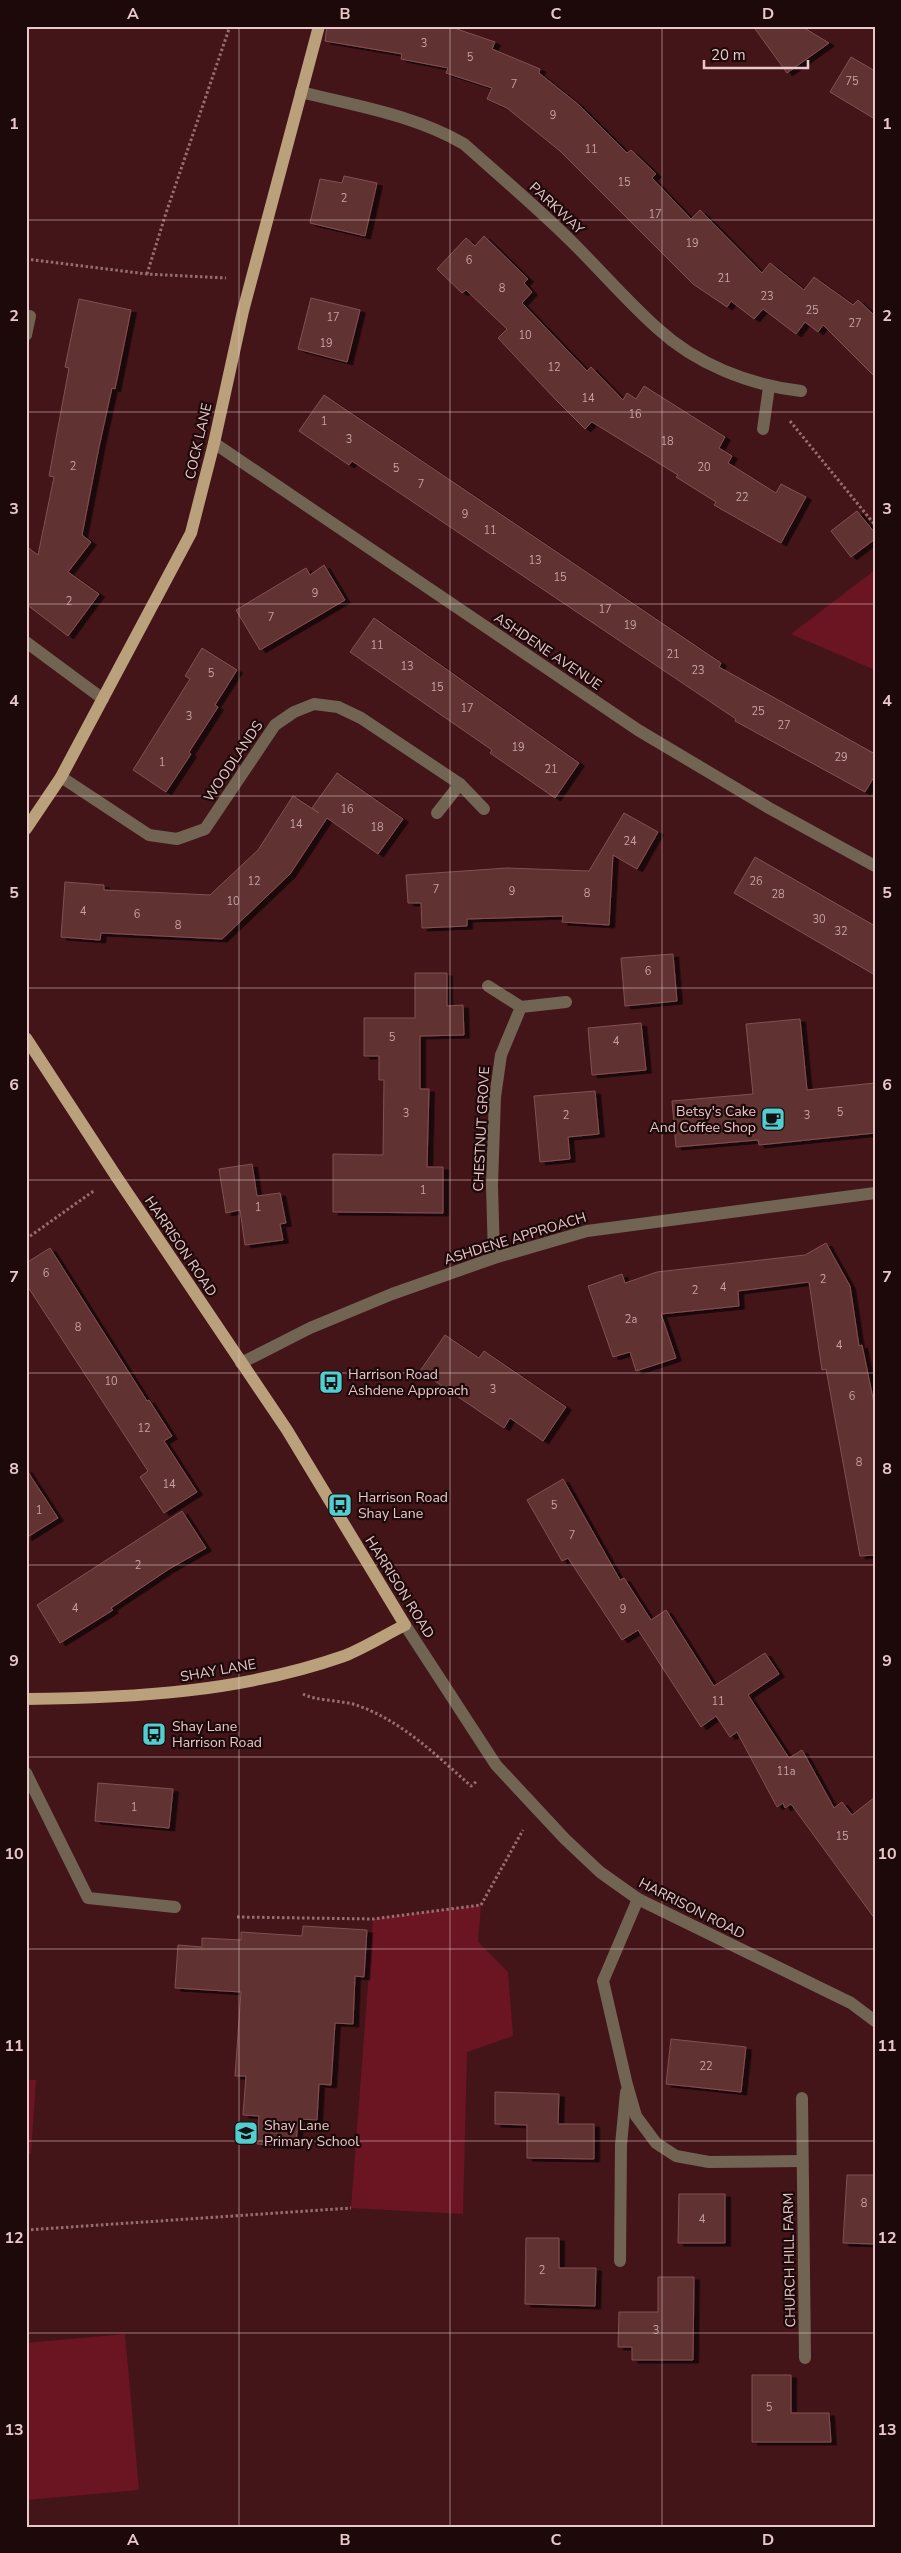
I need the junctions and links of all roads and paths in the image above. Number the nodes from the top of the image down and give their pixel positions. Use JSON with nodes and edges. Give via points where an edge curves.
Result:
{"nodes":[{"id":1,"x":230,"y":26,"type":"edge"},
{"id":2,"x":319,"y":26,"type":"edge"},
{"id":3,"x":301,"y":92,"type":"junction"},
{"id":4,"x":26,"y":259,"type":"edge"},
{"id":5,"x":147,"y":274,"type":"junction"},
{"id":6,"x":252,"y":279,"type":"junction"},
{"id":7,"x":30,"y":316,"type":"dead end"},
{"id":8,"x":26,"y":336,"type":"edge"},
{"id":9,"x":769,"y":387,"type":"junction"},
{"id":10,"x":801,"y":391,"type":"dead end"},
{"id":11,"x":763,"y":429,"type":"dead end"},
{"id":12,"x":214,"y":443,"type":"junction"},
{"id":13,"x":875,"y":525,"type":"edge"},
{"id":14,"x":26,"y":642,"type":"edge"},
{"id":15,"x":103,"y":699,"type":"junction"},
{"id":16,"x":61,"y":777,"type":"junction"},
{"id":17,"x":460,"y":784,"type":"junction"},
{"id":18,"x":484,"y":809,"type":"dead end"},
{"id":19,"x":437,"y":813,"type":"dead end"},
{"id":20,"x":26,"y":829,"type":"edge"},
{"id":21,"x":875,"y":866,"type":"edge"},
{"id":22,"x":488,"y":986,"type":"dead end"},
{"id":23,"x":566,"y":1002,"type":"dead end"},
{"id":24,"x":522,"y":1006,"type":"junction"},
{"id":25,"x":26,"y":1038,"type":"edge"},
{"id":26,"x":116,"y":1176,"type":"junction"},
{"id":27,"x":875,"y":1193,"type":"edge"},
{"id":28,"x":26,"y":1239,"type":"edge"},
{"id":29,"x":494,"y":1258,"type":"junction"},
{"id":30,"x":241,"y":1363,"type":"junction"},
{"id":31,"x":405,"y":1625,"type":"junction"},
{"id":32,"x":273,"y":1675,"type":"junction"},
{"id":33,"x":26,"y":1699,"type":"edge"},
{"id":34,"x":496,"y":1765,"type":"junction"},
{"id":35,"x":26,"y":1772,"type":"edge"},
{"id":36,"x":535,"y":1807,"type":"junction"},
{"id":37,"x":638,"y":1899,"type":"junction"},
{"id":38,"x":174,"y":1907,"type":"dead end"},
{"id":39,"x":237,"y":1917,"type":"dead end"},
{"id":40,"x":875,"y":2020,"type":"edge"},
{"id":41,"x":627,"y":2085,"type":"junction"},
{"id":42,"x":802,"y":2098,"type":"dead end"},
{"id":43,"x":802,"y":2161,"type":"junction"},
{"id":44,"x":351,"y":2208,"type":"dead end"},
{"id":45,"x":26,"y":2230,"type":"edge"},
{"id":46,"x":620,"y":2261,"type":"dead end"},
{"id":47,"x":805,"y":2358,"type":"dead end"}],
"edges":[{"from":1,"to":5,"type":"path"},
{"from":2,"to":3,"type":"main road","name":"COCK LANE"},
{"from":3,"to":6,"type":"main road","name":"COCK LANE"},
{"from":3,"to":9,"type":"street","name":"PARKWAY","via":[[418,121],[464,144],[573,243],[657,329],[686,351]]},
{"from":4,"to":5,"type":"path"},
{"from":5,"to":6,"type":"path"},
{"from":6,"to":12,"type":"main road","name":"COCK LANE"},
{"from":7,"to":8,"type":"street"},
{"from":9,"to":10,"type":"street","name":"PARKWAY"},
{"from":9,"to":11,"type":"street"},
{"from":9,"to":13,"type":"path","via":[[791,424]]},
{"from":12,"to":15,"type":"main road","name":"COCK LANE","via":[[191,533]]},
{"from":12,"to":21,"type":"street","name":"ASHDENE AVENUE","via":[[638,730]]},
{"from":14,"to":15,"type":"street"},
{"from":15,"to":16,"type":"main road","name":"COCK LANE"},
{"from":16,"to":17,"type":"street","name":"WOODLANDS","via":[[149,835],[177,839],[205,829],[275,725],[314,704],[338,707],[361,718]]},
{"from":16,"to":20,"type":"main road","name":"COCK LANE"},
{"from":17,"to":18,"type":"street","name":"WOODLANDS"},
{"from":17,"to":19,"type":"street"},
{"from":22,"to":24,"type":"street"},
{"from":23,"to":24,"type":"street"},
{"from":24,"to":29,"type":"street","name":"CHESTNUT GROVE","via":[[500,1055],[495,1097]]},
{"from":25,"to":26,"type":"main road","name":"HARRISON ROAD"},
{"from":26,"to":28,"type":"path"},
{"from":26,"to":30,"type":"main road","name":"HARRISON ROAD"},
{"from":27,"to":29,"type":"street","name":"ASHDENE APPROACH","via":[[587,1230]]},
{"from":29,"to":30,"type":"street","name":"ASHDENE APPROACH","via":[[392,1294],[310,1328]]},
{"from":30,"to":31,"type":"main road","name":"HARRISON ROAD","via":[[287,1430]]},
{"from":31,"to":32,"type":"main road","name":"SHAY LANE","via":[[345,1656]]},
{"from":31,"to":34,"type":"street","name":"HARRISON ROAD"},
{"from":32,"to":33,"type":"main road","name":"SHAY LANE","via":[[224,1687],[169,1694]]},
{"from":32,"to":34,"type":"path","via":[[308,1696],[336,1699],[389,1720],[426,1746],[471,1786]]},
{"from":34,"to":36,"type":"street","name":"HARRISON ROAD"},
{"from":35,"to":38,"type":"street","via":[[88,1898]]},
{"from":36,"to":37,"type":"street","name":"HARRISON ROAD","via":[[600,1872]]},
{"from":36,"to":39,"type":"path","via":[[481,1905],[373,1919]]},
{"from":37,"to":40,"type":"street","name":"HARRISON ROAD","via":[[851,2003]]},
{"from":37,"to":41,"type":"street","via":[[603,1981]]},
{"from":41,"to":43,"type":"street","via":[[636,2116],[656,2144],[676,2156],[709,2162]]},
{"from":41,"to":46,"type":"street","via":[[621,2145]]},
{"from":42,"to":43,"type":"street","name":"CHURCH HILL FARM"},
{"from":43,"to":47,"type":"street","name":"CHURCH HILL FARM"},
{"from":44,"to":45,"type":"path"}]}
